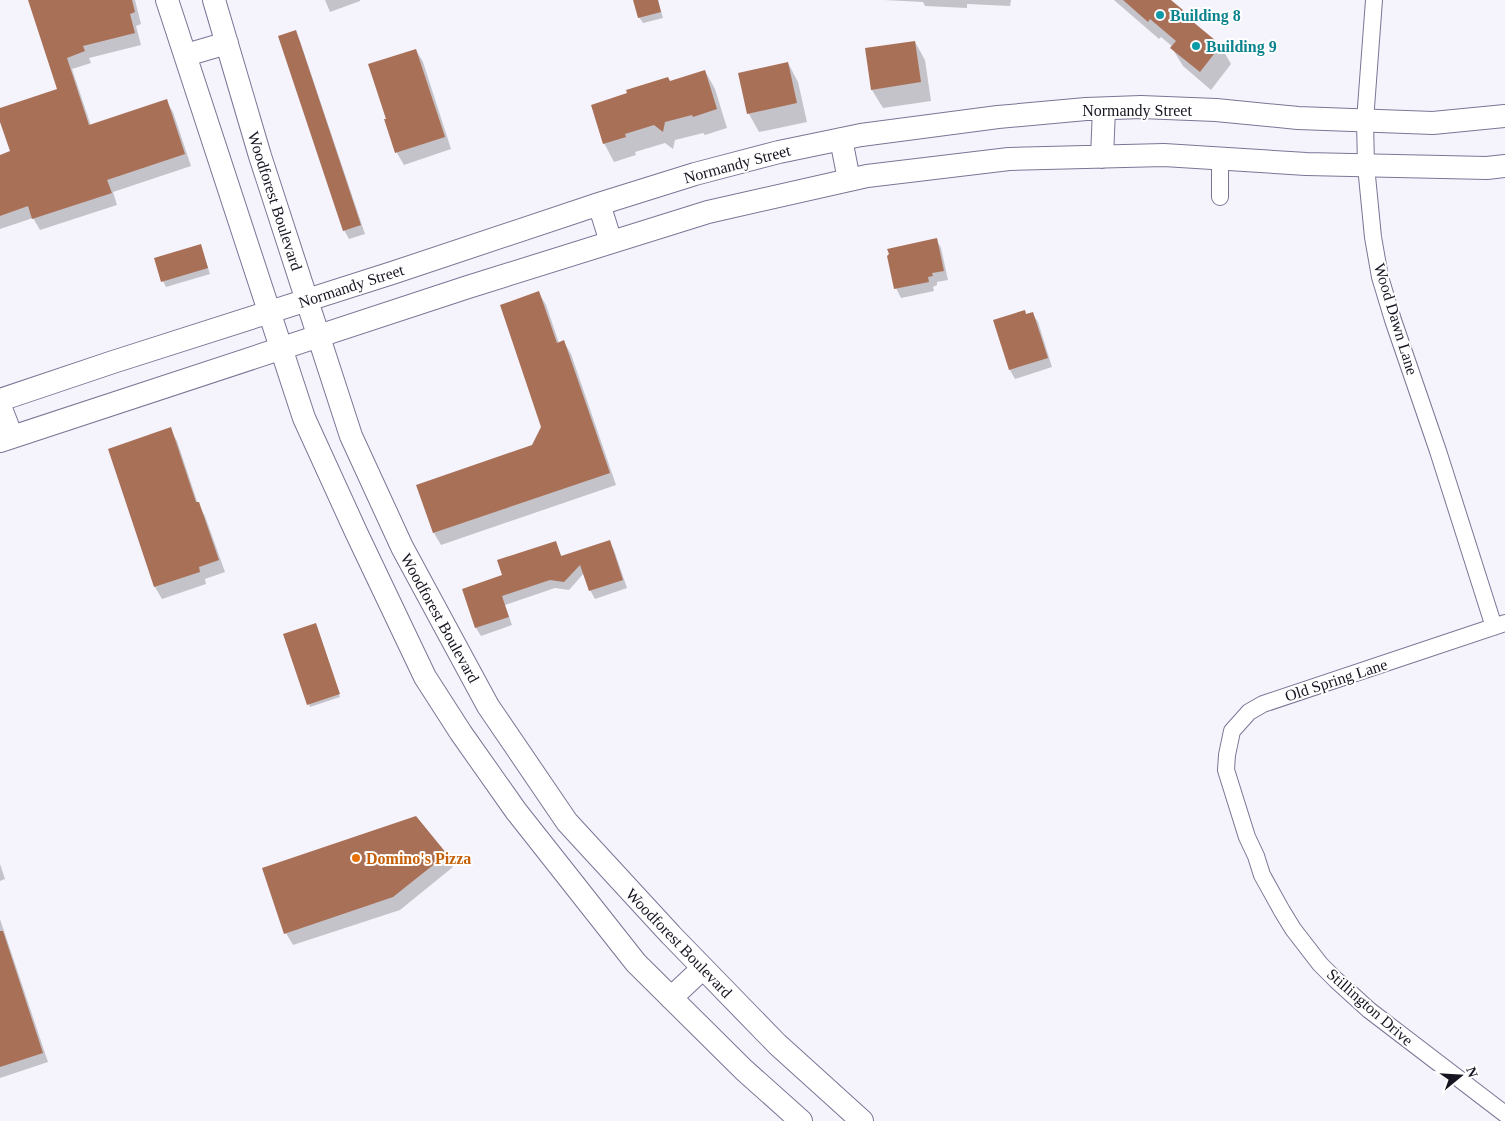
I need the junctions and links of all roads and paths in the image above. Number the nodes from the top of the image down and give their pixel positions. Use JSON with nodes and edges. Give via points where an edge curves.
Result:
{"nodes":[{"id":1,"x":167,"y":0,"type":"edge"},
{"id":2,"x":214,"y":0,"type":"edge"},
{"id":3,"x":1374,"y":0,"type":"edge"},
{"id":4,"x":227,"y":43,"type":"junction"},
{"id":5,"x":186,"y":55,"type":"junction"},
{"id":6,"x":1104,"y":109,"type":"junction"},
{"id":7,"x":1505,"y":116,"type":"edge"},
{"id":8,"x":1365,"y":121,"type":"junction"},
{"id":9,"x":841,"y":139,"type":"junction"},
{"id":10,"x":1102,"y":157,"type":"junction"},
{"id":11,"x":1220,"y":159,"type":"junction"},
{"id":12,"x":1366,"y":166,"type":"junction"},
{"id":13,"x":1505,"y":166,"type":"edge"},
{"id":14,"x":850,"y":180,"type":"junction"},
{"id":15,"x":1220,"y":197,"type":"dead end"},
{"id":16,"x":599,"y":204,"type":"junction"},
{"id":17,"x":611,"y":242,"type":"junction"},
{"id":18,"x":307,"y":300,"type":"junction"},
{"id":19,"x":270,"y":312,"type":"junction"},
{"id":20,"x":318,"y":336,"type":"junction"},
{"id":21,"x":281,"y":348,"type":"junction"},
{"id":22,"x":0,"y":400,"type":"edge"},
{"id":23,"x":0,"y":406,"type":"edge"},
{"id":24,"x":6,"y":439,"type":"edge"},
{"id":25,"x":1500,"y":625,"type":"edge"},
{"id":26,"x":488,"y":706,"type":"junction"},
{"id":27,"x":461,"y":733,"type":"junction"},
{"id":28,"x":1232,"y":790,"type":"joint"},
{"id":29,"x":703,"y":968,"type":"junction"},
{"id":30,"x":670,"y":998,"type":"junction"},
{"id":31,"x":1505,"y":1114,"type":"edge"},
{"id":32,"x":801,"y":1121,"type":"edge"},
{"id":33,"x":862,"y":1121,"type":"edge"}],
"edges":[{"from":1,"to":5,"type":"main road"},
{"from":2,"to":4,"type":"main road","name":"Woodforest Boulevard"},
{"from":3,"to":8,"type":"street","name":"Wood Dawn Lane"},
{"from":4,"to":5,"type":"main road"},
{"from":4,"to":18,"type":"main road","name":"Woodforest Boulevard"},
{"from":5,"to":19,"type":"main road"},
{"from":6,"to":8,"type":"main road","name":"Normandy Street","via":[[1216,110]]},
{"from":6,"to":9,"type":"main road","name":"Normandy Street","via":[[998,117]]},
{"from":6,"to":10,"type":"main road"},
{"from":7,"to":8,"type":"main road","name":"Normandy Street","via":[[1433,123]]},
{"from":8,"to":12,"type":"street","name":"Wood Dawn Lane"},
{"from":9,"to":14,"type":"main road"},
{"from":9,"to":16,"type":"main road","name":"Normandy Street","via":[[695,174]]},
{"from":10,"to":11,"type":"main road","via":[[1164,155]]},
{"from":10,"to":14,"type":"main road","via":[[1009,159]]},
{"from":11,"to":12,"type":"main road"},
{"from":11,"to":15,"type":"street"},
{"from":12,"to":13,"type":"main road"},
{"from":12,"to":25,"type":"street","name":"Wood Dawn Lane","via":[[1380,277]]},
{"from":14,"to":17,"type":"main road","via":[[708,212]]},
{"from":16,"to":17,"type":"main road"},
{"from":16,"to":18,"type":"main road","name":"Normandy Street"},
{"from":17,"to":20,"type":"main road"},
{"from":18,"to":19,"type":"main road","name":"Normandy Street"},
{"from":18,"to":20,"type":"main road","name":"Woodforest Boulevard"},
{"from":19,"to":21,"type":"main road"},
{"from":19,"to":22,"type":"main road","name":"Normandy Street"},
{"from":20,"to":21,"type":"main road"},
{"from":20,"to":26,"type":"main road","name":"Woodforest Boulevard","via":[[351,436],[402,547]]},
{"from":21,"to":24,"type":"main road"},
{"from":21,"to":27,"type":"main road","via":[[304,418],[356,532],[425,677]]},
{"from":23,"to":24,"type":"main road"},
{"from":25,"to":28,"type":"street","name":"Old Spring Lane","via":[[1279,698],[1249,712],[1232,730],[1226,770]]},
{"from":26,"to":27,"type":"main road"},
{"from":26,"to":29,"type":"main road","name":"Woodforest Boulevard","via":[[566,822]]},
{"from":27,"to":30,"type":"main road","via":[[516,811],[636,963]]},
{"from":28,"to":31,"type":"street","name":"Stillington Drive","via":[[1262,874],[1293,929],[1320,964],[1369,1010]]},
{"from":29,"to":30,"type":"main road"},
{"from":29,"to":33,"type":"main road","name":"Woodforest Boulevard","via":[[777,1044]]},
{"from":30,"to":32,"type":"main road"}]}
